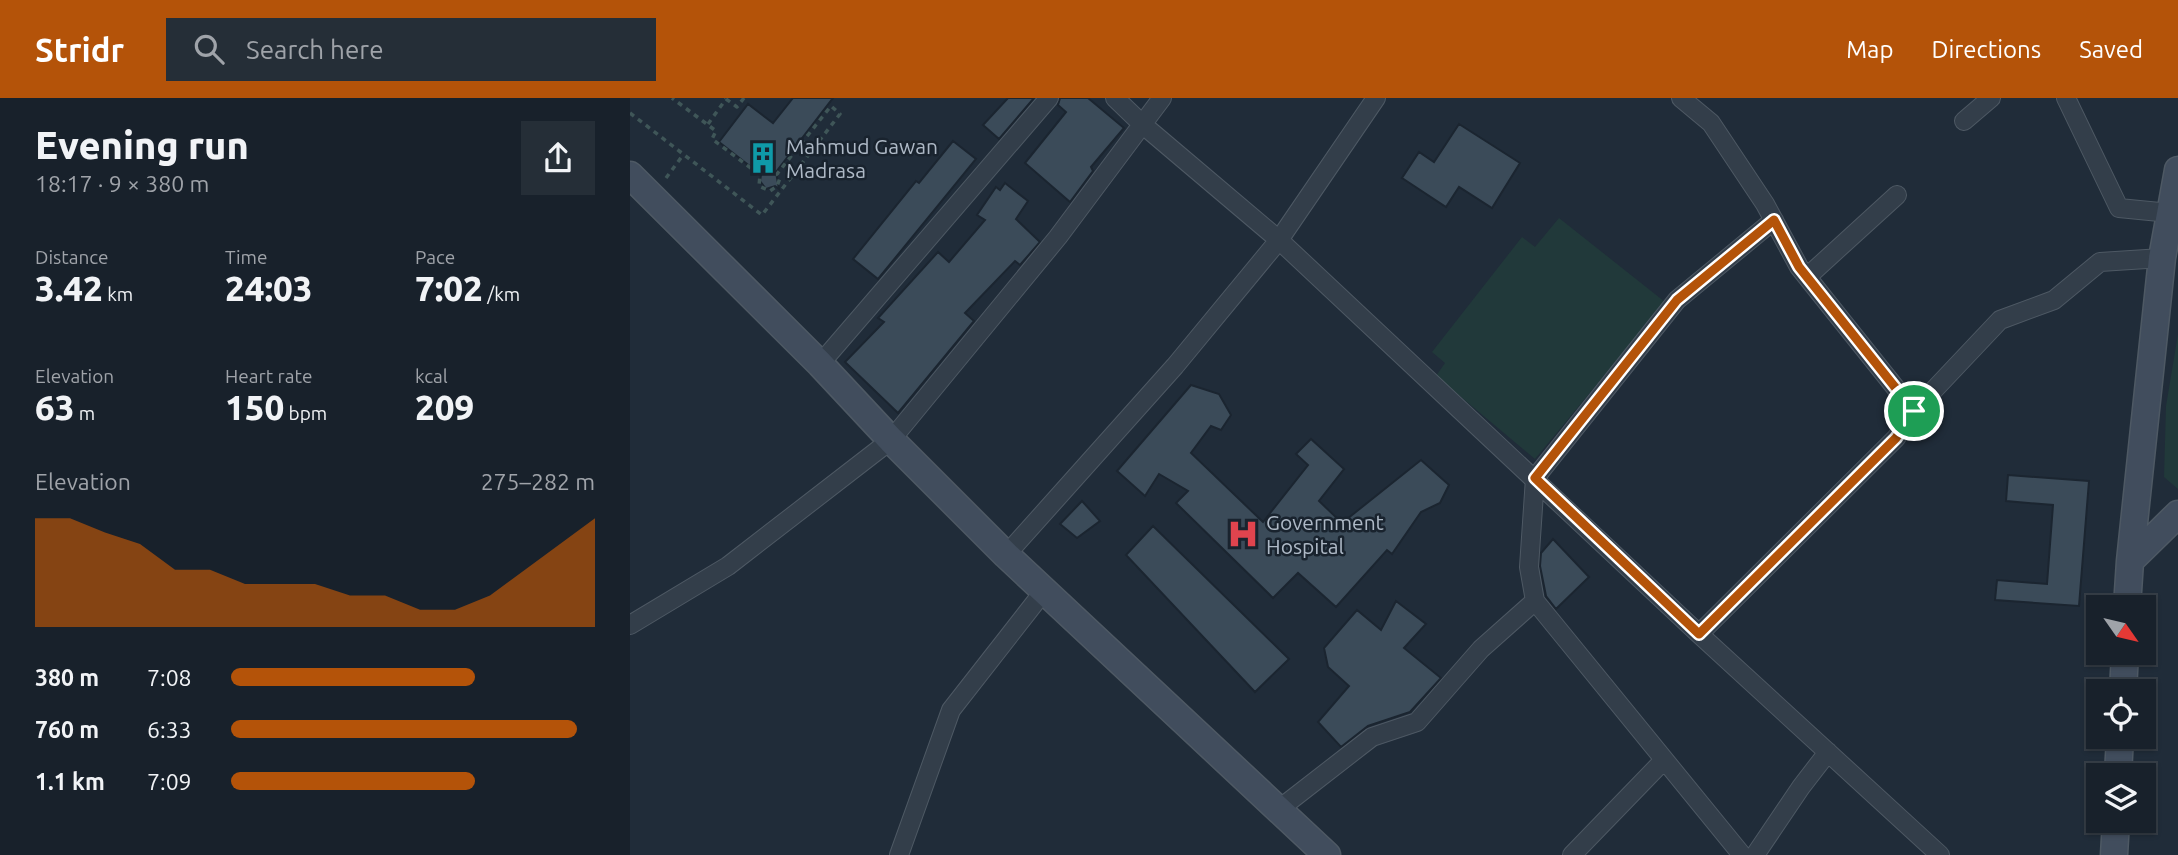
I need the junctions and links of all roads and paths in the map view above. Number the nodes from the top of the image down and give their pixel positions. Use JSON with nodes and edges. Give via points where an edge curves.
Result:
{"nodes":[{"id":1,"x":672,"y":98,"type":"edge"},
{"id":2,"x":744,"y":98,"type":"edge"},
{"id":3,"x":1049,"y":98,"type":"edge"},
{"id":4,"x":1115,"y":98,"type":"edge"},
{"id":5,"x":1162,"y":98,"type":"edge"},
{"id":6,"x":1681,"y":98,"type":"edge"},
{"id":7,"x":1991,"y":98,"type":"edge"},
{"id":8,"x":2066,"y":98,"type":"edge"},
{"id":9,"x":725,"y":99,"type":"edge"},
{"id":10,"x":1368,"y":101,"type":"edge"},
{"id":11,"x":630,"y":113,"type":"edge"},
{"id":12,"x":1964,"y":121,"type":"dead end"},
{"id":13,"x":708,"y":124,"type":"junction"},
{"id":14,"x":1142,"y":124,"type":"junction"},
{"id":15,"x":683,"y":155,"type":"junction"},
{"id":16,"x":2178,"y":170,"type":"edge"},
{"id":17,"x":630,"y":175,"type":"edge"},
{"id":18,"x":1898,"y":195,"type":"dead end"},
{"id":19,"x":651,"y":196,"type":"junction"},
{"id":20,"x":2170,"y":213,"type":"junction"},
{"id":21,"x":1774,"y":220,"type":"junction"},
{"id":22,"x":1279,"y":240,"type":"junction"},
{"id":23,"x":2162,"y":258,"type":"junction"},
{"id":24,"x":1807,"y":277,"type":"junction"},
{"id":25,"x":820,"y":365,"type":"junction"},
{"id":26,"x":1914,"y":411,"type":"junction"},
{"id":27,"x":891,"y":440,"type":"junction"},
{"id":28,"x":1535,"y":478,"type":"junction"},
{"id":29,"x":2178,"y":514,"type":"edge"},
{"id":30,"x":1006,"y":555,"type":"junction"},
{"id":31,"x":2130,"y":561,"type":"junction"},
{"id":32,"x":1044,"y":591,"type":"junction"},
{"id":33,"x":2128,"y":595,"type":"edge"},
{"id":34,"x":1535,"y":601,"type":"junction"},
{"id":35,"x":630,"y":625,"type":"edge"},
{"id":36,"x":1699,"y":634,"type":"junction"},
{"id":37,"x":1829,"y":752,"type":"junction"},
{"id":38,"x":1664,"y":760,"type":"junction"},
{"id":39,"x":1278,"y":810,"type":"junction"},
{"id":40,"x":2115,"y":833,"type":"edge"},
{"id":41,"x":899,"y":855,"type":"edge"},
{"id":42,"x":1327,"y":855,"type":"edge"},
{"id":43,"x":1572,"y":855,"type":"edge"},
{"id":44,"x":1742,"y":855,"type":"edge"},
{"id":45,"x":1755,"y":855,"type":"edge"},
{"id":46,"x":1940,"y":855,"type":"edge"},
{"id":47,"x":2114,"y":855,"type":"edge"}],
"edges":[{"from":1,"to":13,"type":"path"},
{"from":2,"to":9,"type":"path","via":[[737,107]]},
{"from":3,"to":25,"type":"street"},
{"from":4,"to":14,"type":"street"},
{"from":5,"to":14,"type":"street"},
{"from":6,"to":21,"type":"street","via":[[1711,123]]},
{"from":7,"to":12,"type":"street"},
{"from":8,"to":20,"type":"street","via":[[2119,208]]},
{"from":9,"to":13,"type":"path"},
{"from":10,"to":22,"type":"street"},
{"from":11,"to":15,"type":"path"},
{"from":13,"to":15,"type":"path","via":[[716,131],[712,139],[760,175],[760,186],[770,191],[777,186],[777,174],[831,106],[840,114],[762,215]]},
{"from":14,"to":22,"type":"street"},
{"from":14,"to":27,"type":"street","via":[[1058,237]]},
{"from":15,"to":19,"type":"path"},
{"from":16,"to":20,"type":"street"},
{"from":17,"to":19,"type":"street"},
{"from":18,"to":24,"type":"street"},
{"from":19,"to":25,"type":"street"},
{"from":20,"to":23,"type":"street"},
{"from":21,"to":24,"type":"street"},
{"from":21,"to":28,"type":"street","via":[[1677,300]]},
{"from":22,"to":28,"type":"street"},
{"from":22,"to":30,"type":"street","via":[[1175,366]]},
{"from":23,"to":26,"type":"street","via":[[2100,262],[2054,300],[2000,320]]},
{"from":23,"to":31,"type":"street"},
{"from":24,"to":26,"type":"street"},
{"from":25,"to":27,"type":"street"},
{"from":26,"to":36,"type":"street","via":[[1896,438]]},
{"from":27,"to":30,"type":"street"},
{"from":27,"to":35,"type":"street","via":[[728,566]]},
{"from":28,"to":34,"type":"street","via":[[1529,567]]},
{"from":28,"to":36,"type":"street"},
{"from":29,"to":31,"type":"street"},
{"from":30,"to":32,"type":"street"},
{"from":31,"to":33,"type":"street"},
{"from":32,"to":39,"type":"street"},
{"from":32,"to":41,"type":"street","via":[[951,710]]},
{"from":34,"to":38,"type":"street"},
{"from":34,"to":39,"type":"street","via":[[1481,649],[1417,722],[1372,737]]},
{"from":36,"to":37,"type":"street"},
{"from":37,"to":45,"type":"street"},
{"from":37,"to":46,"type":"street"},
{"from":38,"to":43,"type":"street"},
{"from":38,"to":44,"type":"street"},
{"from":39,"to":42,"type":"street"},
{"from":40,"to":47,"type":"street"}]}
